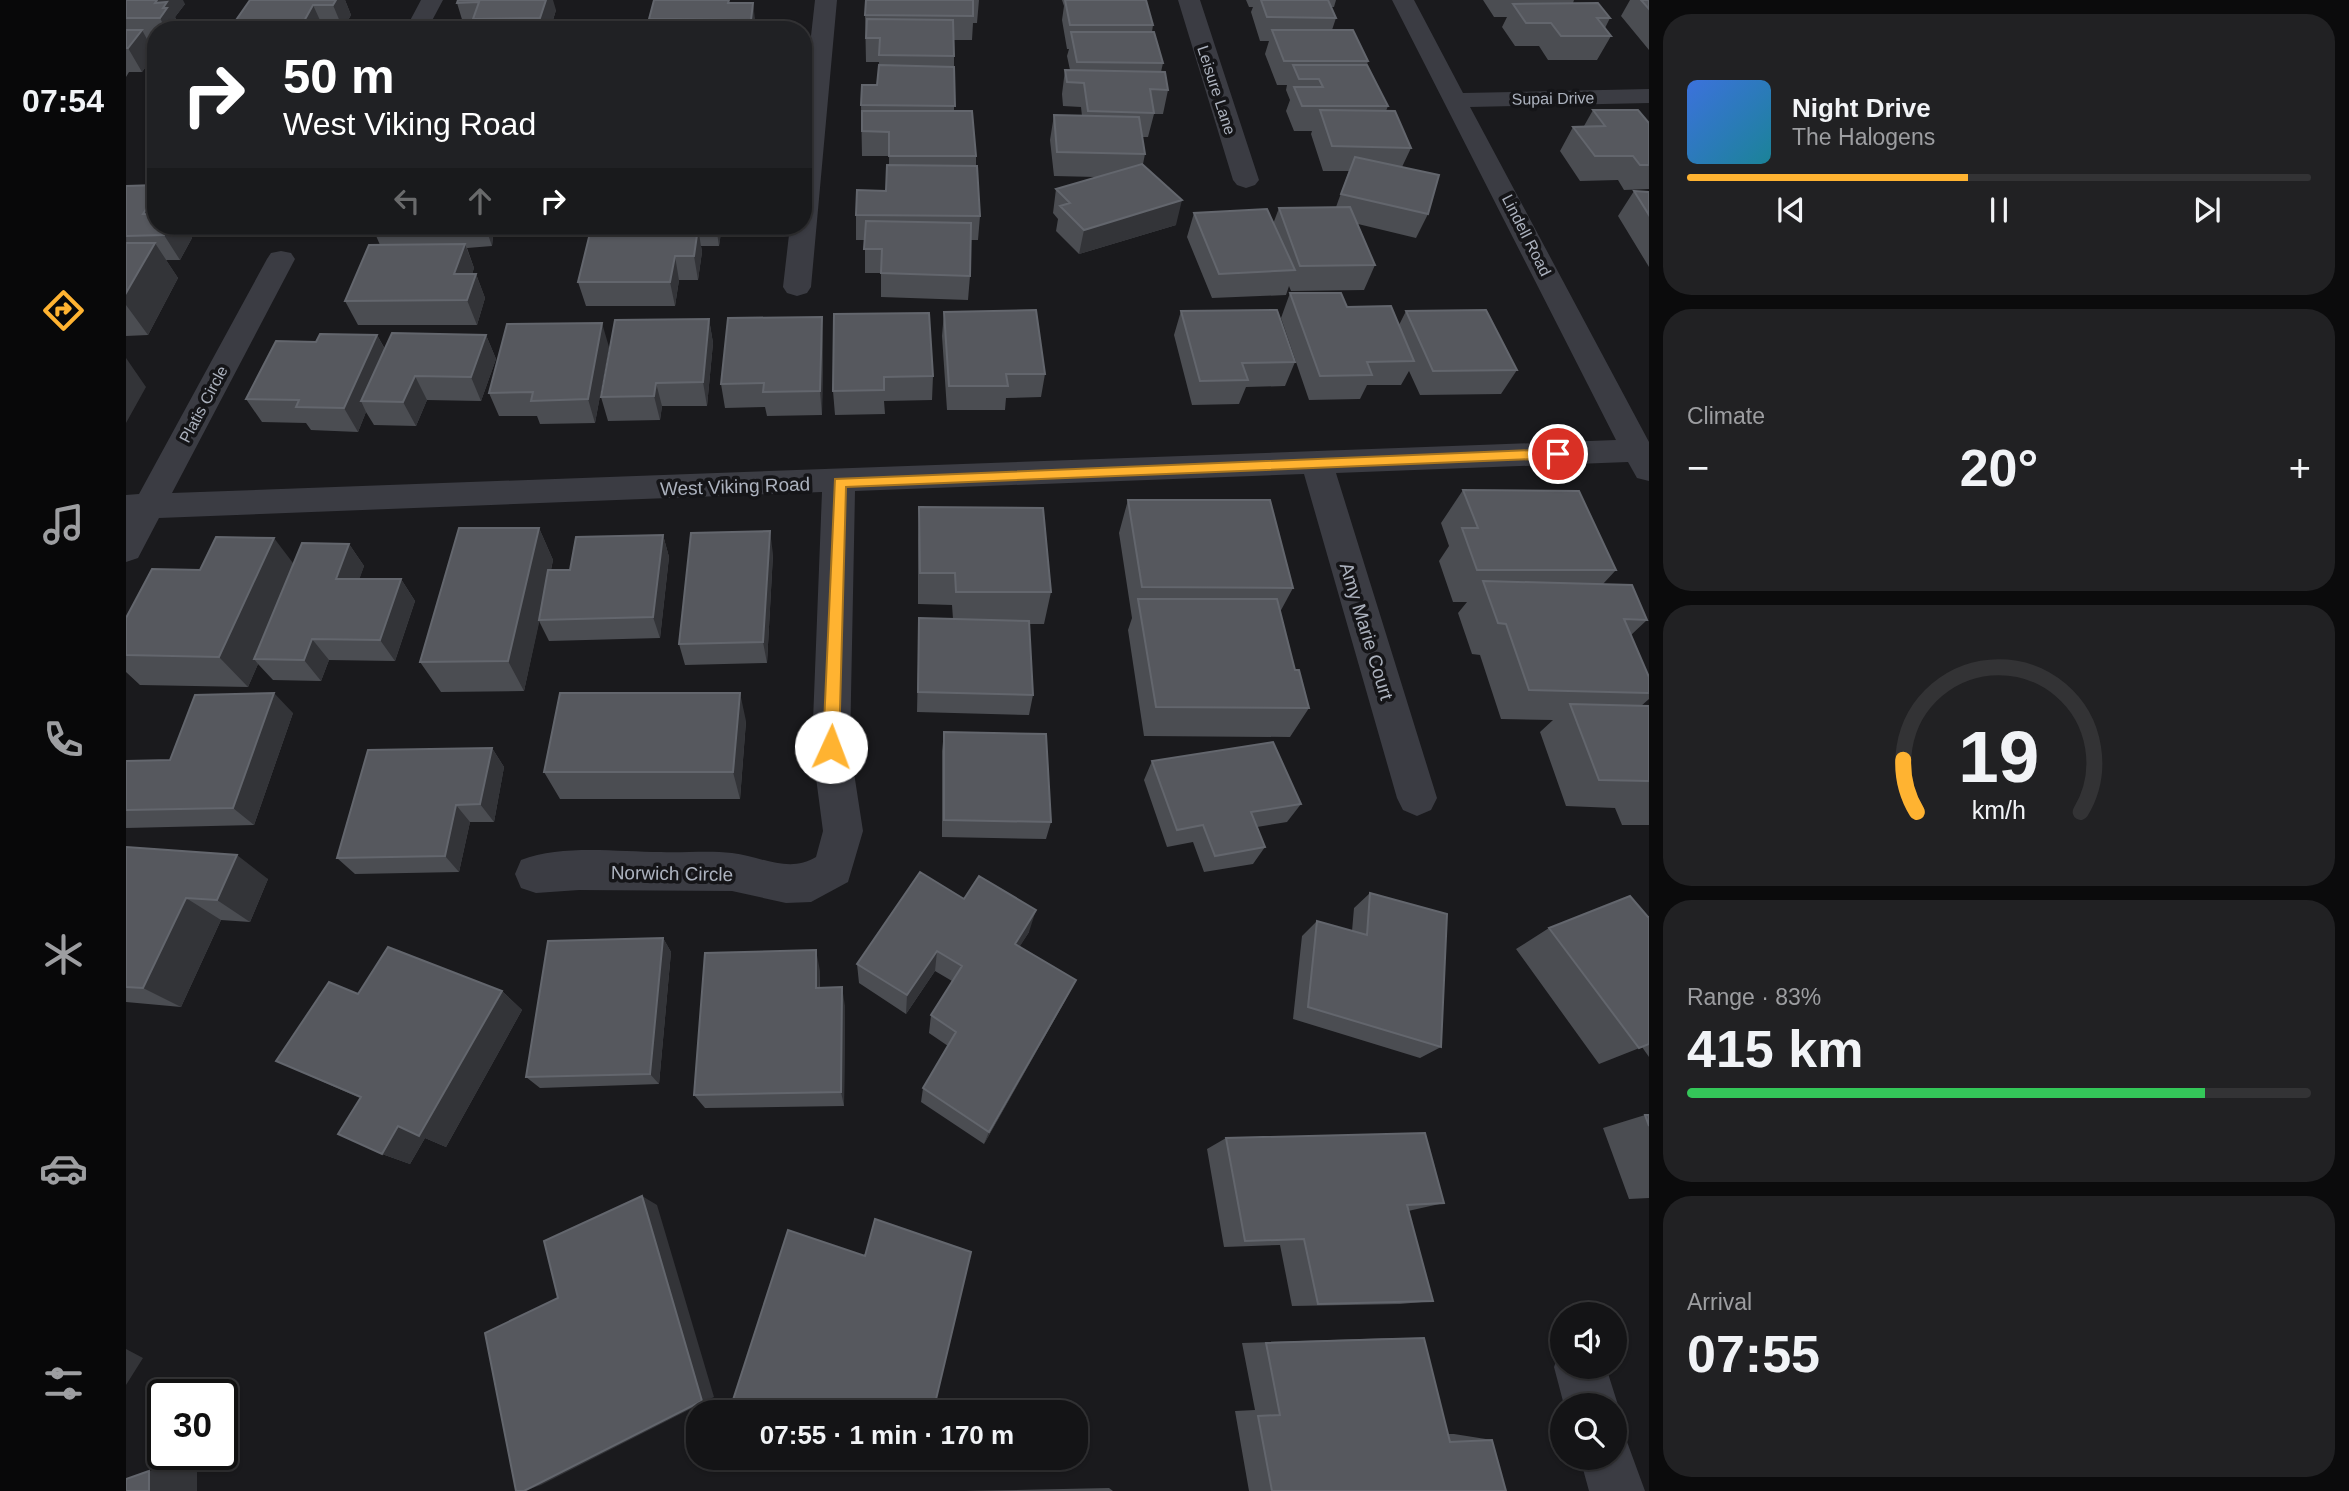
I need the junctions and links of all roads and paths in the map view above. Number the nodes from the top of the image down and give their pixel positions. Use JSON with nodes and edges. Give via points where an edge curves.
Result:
{"nodes":[{"id":1,"x":432,"y":0,"type":"edge"},
{"id":2,"x":826,"y":0,"type":"edge"},
{"id":3,"x":1189,"y":0,"type":"edge"},
{"id":4,"x":1404,"y":0,"type":"edge"},
{"id":5,"x":421,"y":21,"type":"edge"},
{"id":6,"x":1649,"y":96,"type":"edge"},
{"id":7,"x":1457,"y":100,"type":"junction"},
{"id":8,"x":812,"y":139,"type":"edge"},
{"id":9,"x":1246,"y":180,"type":"dead end"},
{"id":10,"x":802,"y":235,"type":"edge"},
{"id":11,"x":281,"y":259,"type":"dead end"},
{"id":12,"x":797,"y":287,"type":"dead end"},
{"id":13,"x":1644,"y":461,"type":"edge"},
{"id":14,"x":1317,"y":464,"type":"junction"},
{"id":15,"x":839,"y":482,"type":"junction"},
{"id":16,"x":137,"y":506,"type":"edge"},
{"id":17,"x":126,"y":549,"type":"edge"},
{"id":18,"x":1417,"y":798,"type":"dead end"},
{"id":19,"x":536,"y":874,"type":"dead end"},
{"id":20,"x":1611,"y":1470,"type":"edge"},
{"id":21,"x":1617,"y":1491,"type":"edge"}],
"edges":[{"from":1,"to":5,"type":"street"},
{"from":2,"to":8,"type":"street"},
{"from":3,"to":9,"type":"street","name":"Leisure Lane"},
{"from":4,"to":7,"type":"street","name":"Lindell Road"},
{"from":6,"to":7,"type":"street","name":"Supai Drive"},
{"from":7,"to":13,"type":"street","name":"Lindell Road"},
{"from":10,"to":12,"type":"street"},
{"from":11,"to":16,"type":"street","name":"Platis Circle"},
{"from":13,"to":14,"type":"street","name":"West Viking Road"},
{"from":14,"to":15,"type":"street","name":"West Viking Road"},
{"from":14,"to":18,"type":"street","name":"Amy Marie Court"},
{"from":15,"to":16,"type":"street","name":"West Viking Road"},
{"from":15,"to":19,"type":"street","name":"Norwich Circle","via":[[831,747],[843,831],[833,869],[811,883],[786,884],[732,872]]},
{"from":16,"to":17,"type":"street","name":"Platis Circle"},
{"from":20,"to":21,"type":"street"}]}
